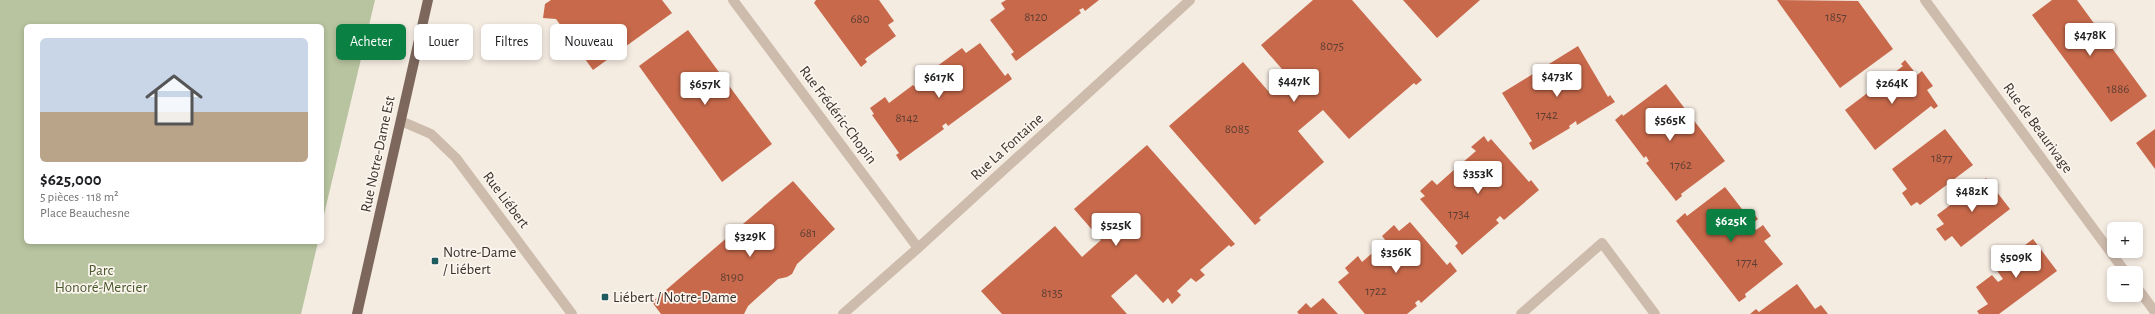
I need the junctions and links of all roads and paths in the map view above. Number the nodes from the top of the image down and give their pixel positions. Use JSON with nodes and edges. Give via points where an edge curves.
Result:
{"nodes":[{"id":1,"x":428,"y":0,"type":"edge"},
{"id":2,"x":733,"y":0,"type":"edge"},
{"id":3,"x":1190,"y":0,"type":"edge"},
{"id":4,"x":1925,"y":0,"type":"edge"},
{"id":5,"x":401,"y":121,"type":"junction"},
{"id":6,"x":918,"y":248,"type":"junction"},
{"id":7,"x":2121,"y":266,"type":"edge"},
{"id":8,"x":2143,"y":296,"type":"edge"},
{"id":9,"x":2155,"y":312,"type":"edge"},
{"id":10,"x":356,"y":314,"type":"edge"},
{"id":11,"x":572,"y":314,"type":"edge"},
{"id":12,"x":843,"y":314,"type":"edge"},
{"id":13,"x":1520,"y":314,"type":"edge"},
{"id":14,"x":1655,"y":314,"type":"edge"}],
"edges":[{"from":1,"to":5,"type":"main road","name":"Rue Notre-Dame Est"},
{"from":2,"to":6,"type":"street","name":"Rue Frédéric-Chopin"},
{"from":3,"to":6,"type":"street","name":"Rue La Fontaine"},
{"from":4,"to":7,"type":"street","name":"Rue de Beaurivage"},
{"from":5,"to":10,"type":"main road","name":"Rue Notre-Dame Est"},
{"from":5,"to":11,"type":"street","name":"Rue Liébert","via":[[431,134],[456,158]]},
{"from":6,"to":12,"type":"street","name":"Rue La Fontaine"},
{"from":8,"to":9,"type":"street"},
{"from":13,"to":14,"type":"street","via":[[1602,242]]}]}
